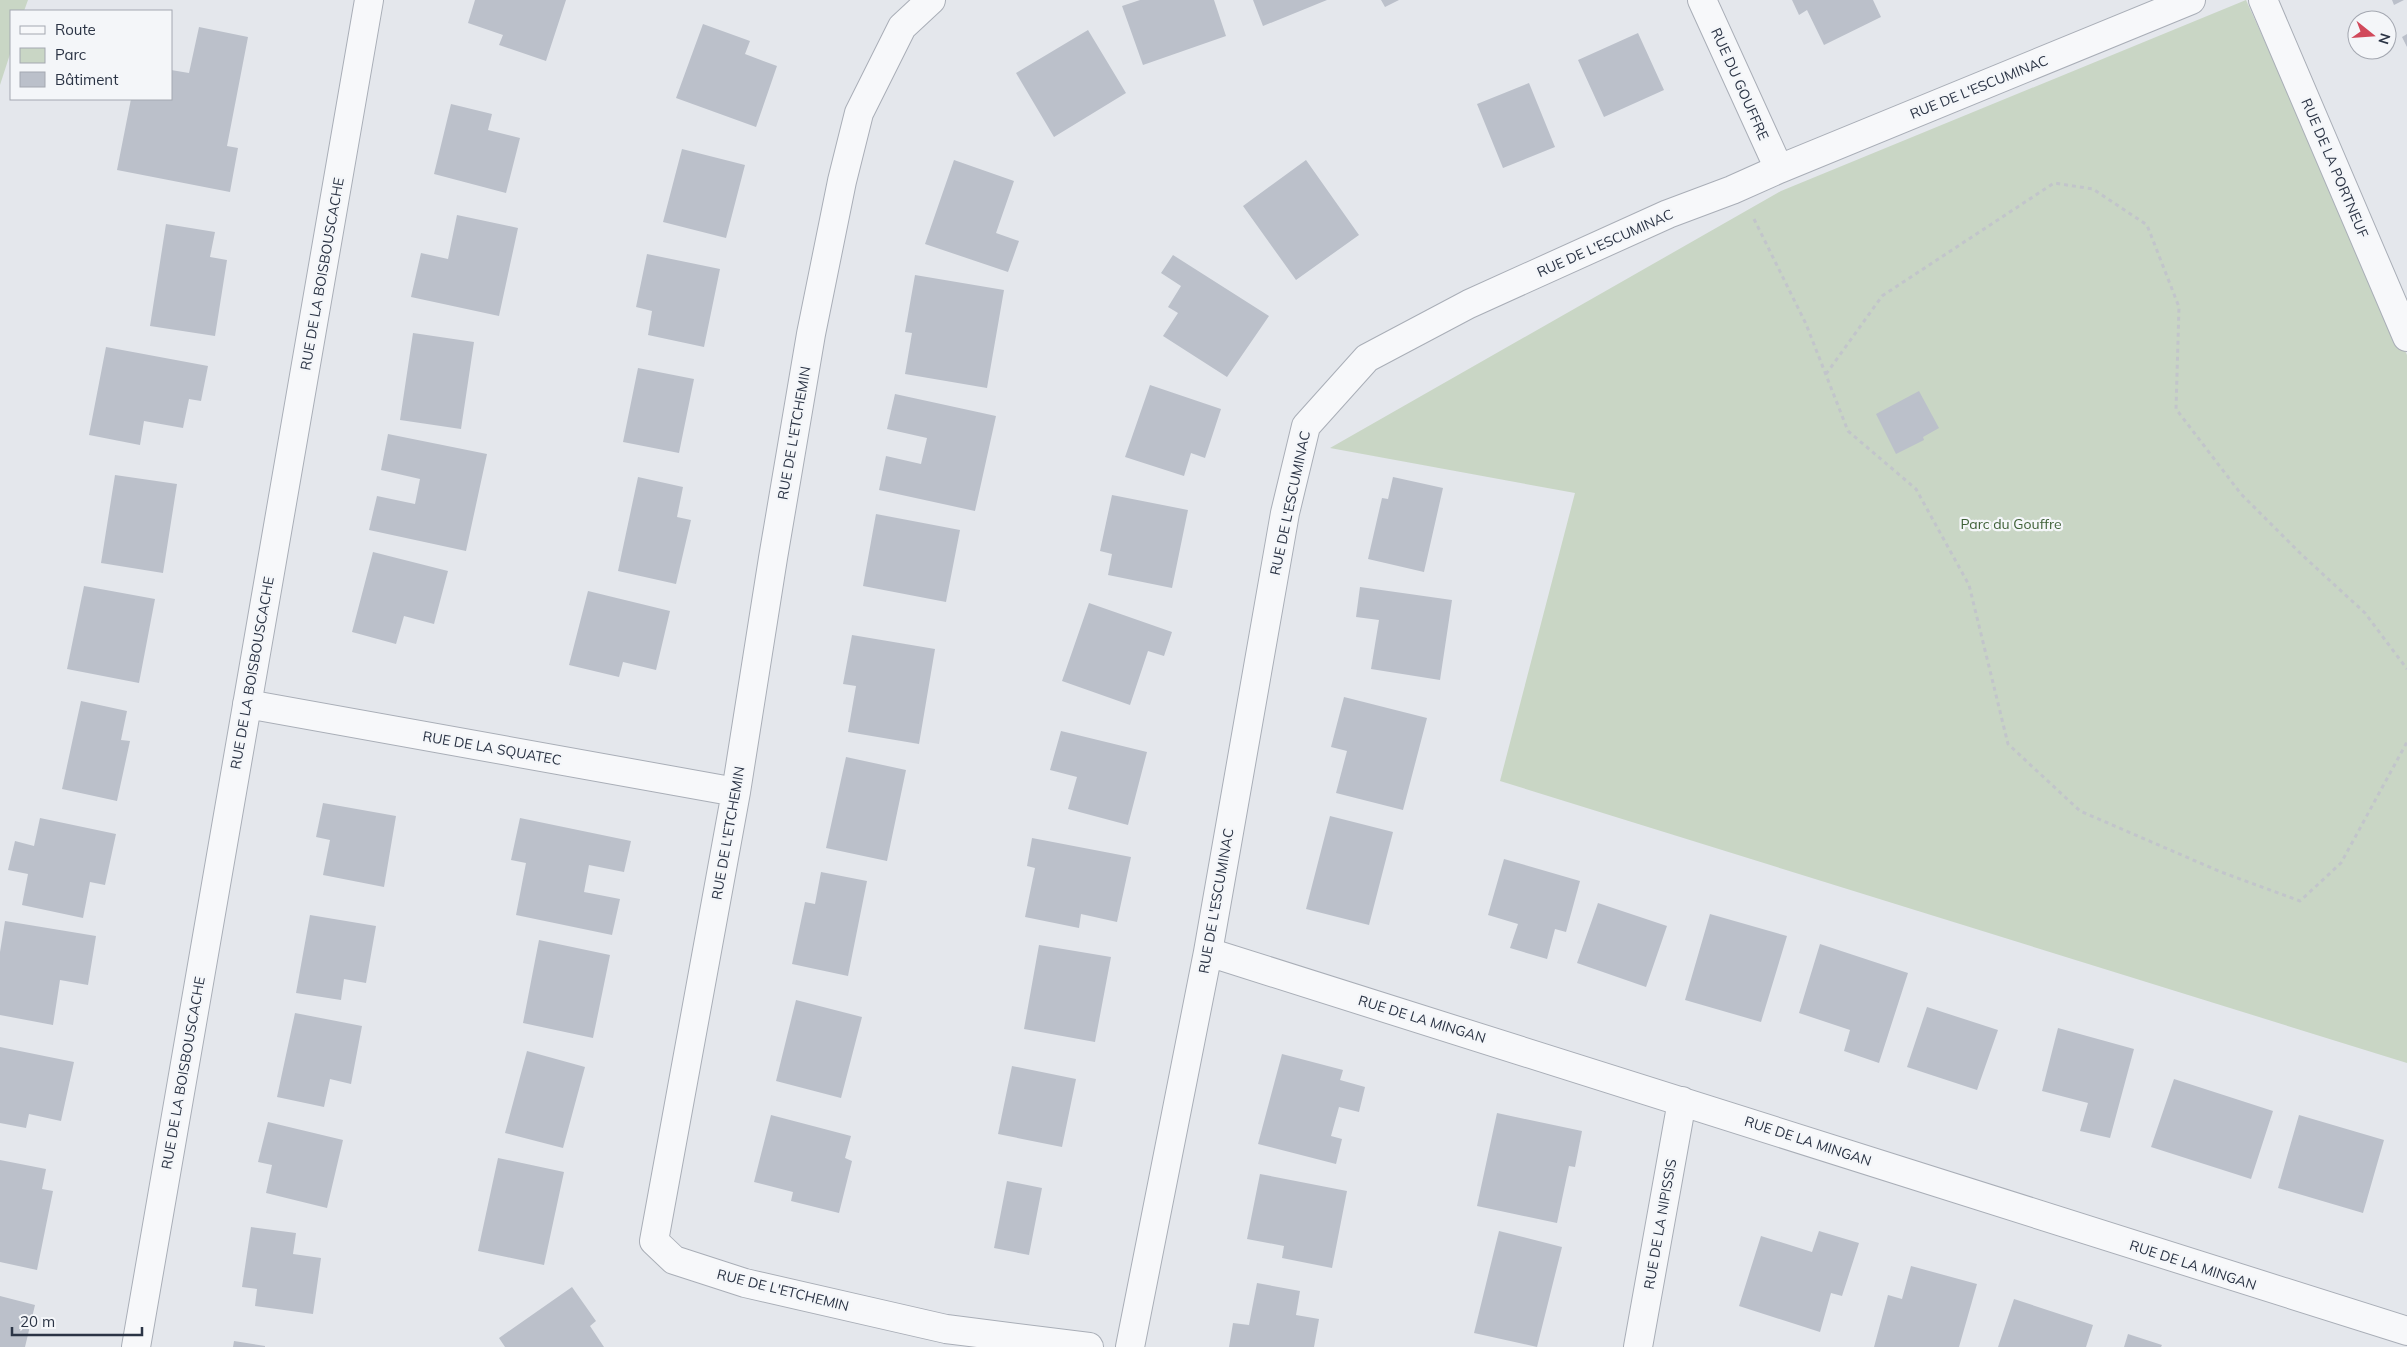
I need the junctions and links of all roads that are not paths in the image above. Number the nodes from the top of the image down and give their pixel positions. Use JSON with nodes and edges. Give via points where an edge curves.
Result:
{"nodes":[{"id":1,"x":369,"y":0,"type":"edge"},
{"id":2,"x":931,"y":0,"type":"edge"},
{"id":3,"x":1702,"y":0,"type":"edge"},
{"id":4,"x":2191,"y":0,"type":"edge"},
{"id":5,"x":2262,"y":0,"type":"edge"},
{"id":6,"x":1779,"y":168,"type":"junction"},
{"id":7,"x":2407,"y":337,"type":"edge"},
{"id":8,"x":247,"y":704,"type":"junction"},
{"id":9,"x":736,"y":792,"type":"junction"},
{"id":10,"x":1208,"y":952,"type":"junction"},
{"id":11,"x":1682,"y":1101,"type":"junction"},
{"id":12,"x":2407,"y":1331,"type":"edge"},
{"id":13,"x":136,"y":1347,"type":"edge"},
{"id":14,"x":1089,"y":1347,"type":"edge"},
{"id":15,"x":1130,"y":1347,"type":"edge"},
{"id":16,"x":1638,"y":1347,"type":"edge"}],
"edges":[{"from":1,"to":8,"type":"street","name":"RUE DE LA BOISBOUSCACHE"},
{"from":2,"to":9,"type":"street","name":"RUE DE L'ETCHEMIN","via":[[902,27],[859,114],[842,181],[808,353]]},
{"from":3,"to":6,"type":"street","name":"RUE DU GOUFFRE"},
{"from":4,"to":6,"type":"street","name":"RUE DE L'ESCUMINAC"},
{"from":5,"to":7,"type":"street","name":"RUE DE LA PORTNEUF"},
{"from":6,"to":10,"type":"street","name":"RUE DE L'ESCUMINAC","via":[[1469,304],[1367,358],[1306,426],[1285,513]]},
{"from":8,"to":9,"type":"street","name":"RUE DE LA SQUATEC"},
{"from":8,"to":13,"type":"street","name":"RUE DE LA BOISBOUSCACHE"},
{"from":9,"to":14,"type":"street","name":"RUE DE L'ETCHEMIN","via":[[654,1241],[674,1260],[745,1283],[946,1329]]},
{"from":10,"to":11,"type":"street","name":"RUE DE LA MINGAN"},
{"from":10,"to":15,"type":"street","name":"RUE DE L'ESCUMINAC"},
{"from":11,"to":12,"type":"street","name":"RUE DE LA MINGAN"},
{"from":11,"to":16,"type":"street","name":"RUE DE LA NIPISSIS"}]}
